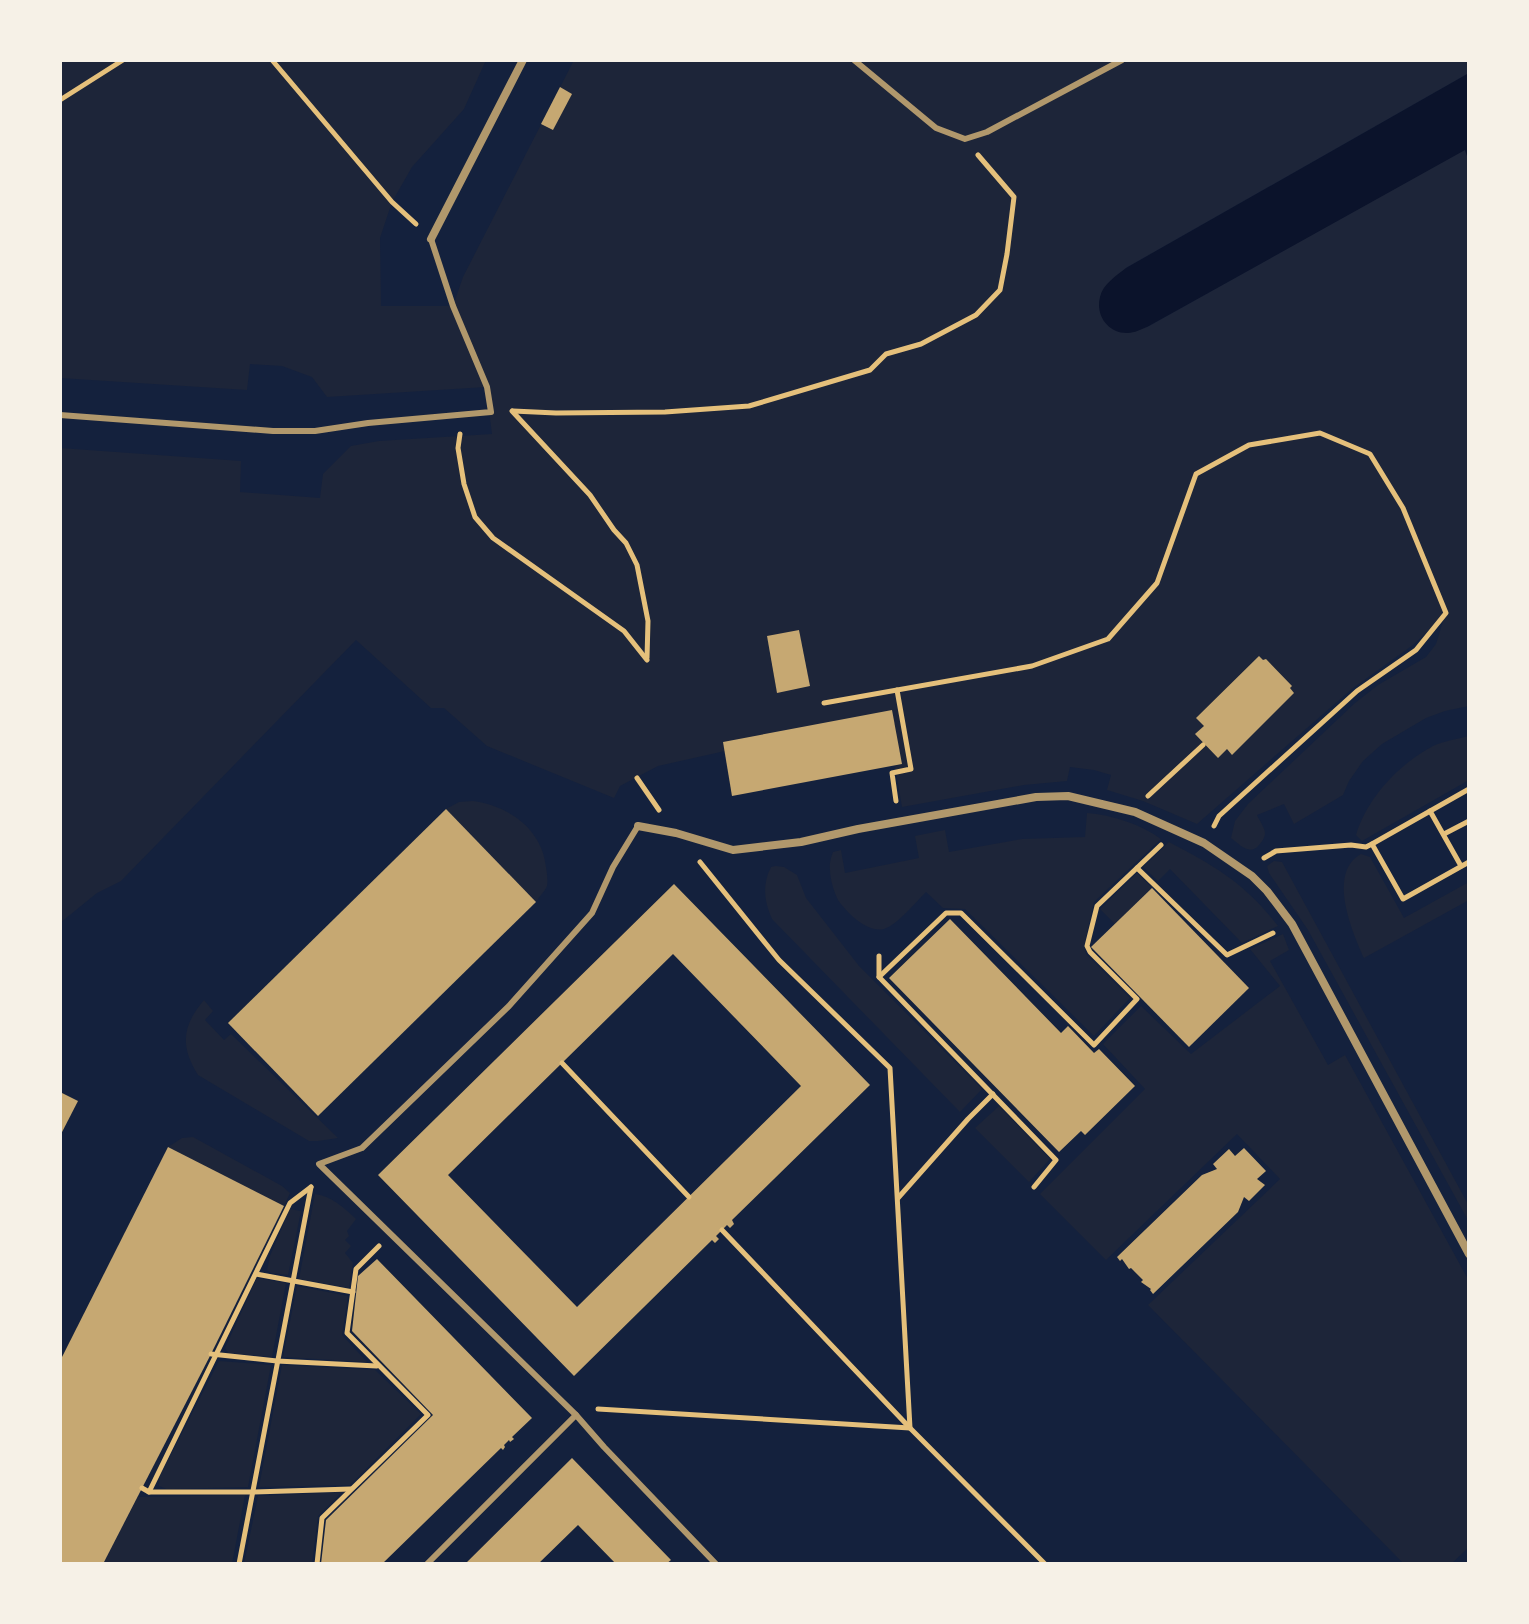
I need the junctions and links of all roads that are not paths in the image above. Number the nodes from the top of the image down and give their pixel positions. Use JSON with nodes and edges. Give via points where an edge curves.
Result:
{"nodes":[{"id":1,"x":523,"y":60,"type":"edge"},
{"id":2,"x":854,"y":60,"type":"edge"},
{"id":3,"x":1122,"y":60,"type":"edge"},
{"id":4,"x":431,"y":239,"type":"joint"},
{"id":5,"x":60,"y":415,"type":"edge"},
{"id":6,"x":638,"y":826,"type":"joint"},
{"id":7,"x":1469,"y":1254,"type":"edge"},
{"id":8,"x":576,"y":1415,"type":"junction"},
{"id":9,"x":427,"y":1564,"type":"edge"},
{"id":10,"x":716,"y":1564,"type":"edge"}],
"edges":[{"from":1,"to":4,"type":"street"},
{"from":2,"to":3,"type":"lane","via":[[936,128],[965,139]]},
{"from":4,"to":5,"type":"lane","via":[[487,387],[491,412],[315,431]]},
{"from":6,"to":7,"type":"street","via":[[733,850],[1036,797],[1068,796],[1135,812],[1204,843],[1249,873],[1292,924]]},
{"from":6,"to":8,"type":"lane","via":[[592,913],[509,1006],[362,1148],[319,1164]]},
{"from":8,"to":9,"type":"lane"},
{"from":8,"to":10,"type":"lane"}]}
